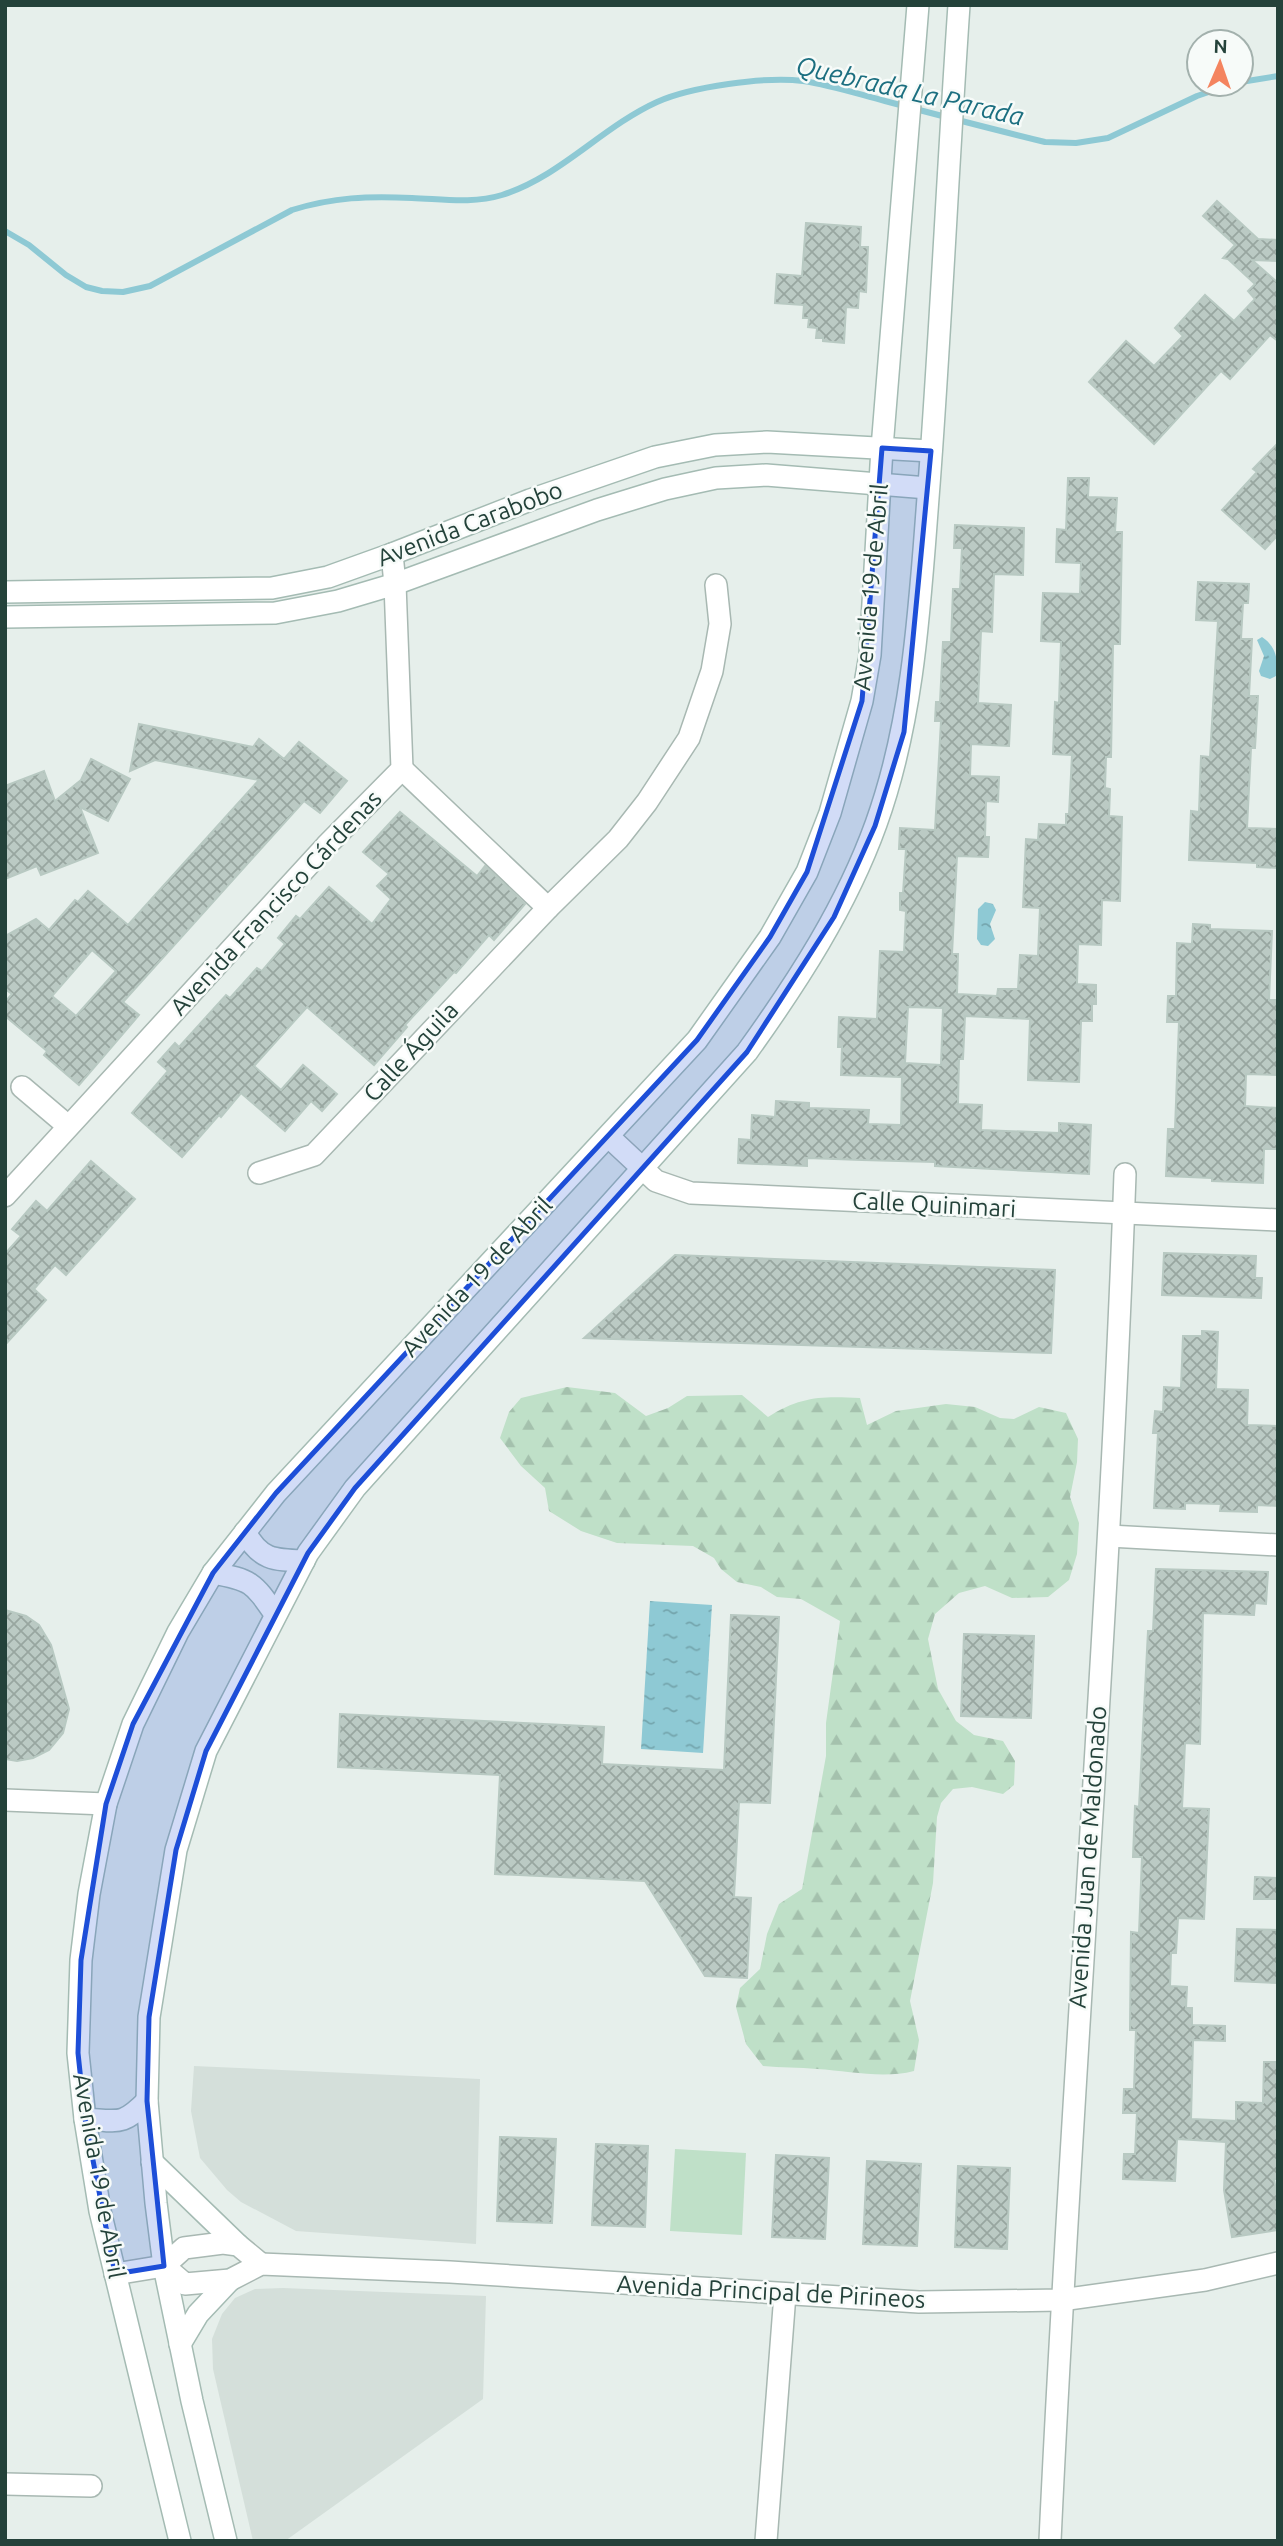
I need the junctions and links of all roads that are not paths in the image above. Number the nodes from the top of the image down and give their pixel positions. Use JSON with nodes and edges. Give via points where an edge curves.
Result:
{"nodes":[{"id":1,"x":918,"y":5,"type":"edge"},
{"id":2,"x":959,"y":5,"type":"edge"},
{"id":3,"x":882,"y":447,"type":"junction"},
{"id":4,"x":931,"y":451,"type":"junction"},
{"id":5,"x":880,"y":485,"type":"junction"},
{"id":6,"x":928,"y":488,"type":"junction"},
{"id":7,"x":392,"y":554,"type":"junction"},
{"id":8,"x":395,"y":584,"type":"junction"},
{"id":9,"x":716,"y":585,"type":"dead end"},
{"id":10,"x":5,"y":592,"type":"edge"},
{"id":11,"x":5,"y":617,"type":"edge"},
{"id":12,"x":402,"y":769,"type":"junction"},
{"id":13,"x":548,"y":908,"type":"junction"},
{"id":14,"x":22,"y":1087,"type":"dead end"},
{"id":15,"x":68,"y":1126,"type":"junction"},
{"id":16,"x":609,"y":1137,"type":"junction"},
{"id":17,"x":643,"y":1168,"type":"junction"},
{"id":18,"x":259,"y":1173,"type":"dead end"},
{"id":19,"x":1125,"y":1174,"type":"dead end"},
{"id":20,"x":5,"y":1196,"type":"edge"},
{"id":21,"x":1123,"y":1214,"type":"junction"},
{"id":22,"x":1278,"y":1220,"type":"edge"},
{"id":23,"x":245,"y":1532,"type":"junction"},
{"id":24,"x":1109,"y":1536,"type":"junction"},
{"id":25,"x":1278,"y":1545,"type":"edge"},
{"id":26,"x":304,"y":1561,"type":"junction"},
{"id":27,"x":213,"y":1573,"type":"junction"},
{"id":28,"x":275,"y":1615,"type":"junction"},
{"id":29,"x":5,"y":1800,"type":"edge"},
{"id":30,"x":106,"y":1804,"type":"junction"},
{"id":31,"x":148,"y":2101,"type":"junction"},
{"id":32,"x":85,"y":2119,"type":"junction"},
{"id":33,"x":152,"y":2162,"type":"junction"},
{"id":34,"x":238,"y":2245,"type":"junction"},
{"id":35,"x":261,"y":2263,"type":"junction"},
{"id":36,"x":1278,"y":2263,"type":"edge"},
{"id":37,"x":164,"y":2266,"type":"junction"},
{"id":38,"x":115,"y":2274,"type":"junction"},
{"id":39,"x":230,"y":2280,"type":"junction"},
{"id":40,"x":785,"y":2294,"type":"junction"},
{"id":41,"x":1061,"y":2300,"type":"junction"},
{"id":42,"x":180,"y":2344,"type":"junction"},
{"id":43,"x":5,"y":2484,"type":"edge"},
{"id":44,"x":90,"y":2486,"type":"dead end"},
{"id":45,"x":180,"y":2541,"type":"edge"},
{"id":46,"x":226,"y":2541,"type":"edge"},
{"id":47,"x":766,"y":2541,"type":"edge"},
{"id":48,"x":1050,"y":2541,"type":"edge"}],
"edges":[{"from":1,"to":3,"type":"main road","name":"Avenida 19 de Abril"},
{"from":2,"to":4,"type":"main road","name":"Avenida 19 de Abril"},
{"from":3,"to":4,"type":"main road","name":"Avenida Carabobo"},
{"from":3,"to":5,"type":"main road","name":"Avenida 19 de Abril"},
{"from":3,"to":7,"type":"main road","name":"Avenida Carabobo","via":[[766,442],[715,445],[655,457]]},
{"from":4,"to":6,"type":"main road","name":"Avenida 19 de Abril"},
{"from":5,"to":6,"type":"main road","name":"Avenida Carabobo"},
{"from":5,"to":8,"type":"main road","name":"Avenida Carabobo","via":[[766,475],[716,478],[597,510]]},
{"from":5,"to":16,"type":"main road","name":"Avenida 19 de Abril","via":[[870,655],[862,701],[830,813],[807,872],[770,937],[697,1040]]},
{"from":6,"to":17,"type":"main road","name":"Avenida 19 de Abril","via":[[904,732],[875,826],[834,917],[790,992],[747,1052]]},
{"from":7,"to":8,"type":"main road","name":"Avenida Francisco Cárdenas"},
{"from":7,"to":10,"type":"main road","name":"Avenida Carabobo","via":[[328,577],[272,588]]},
{"from":8,"to":11,"type":"main road","name":"Avenida Carabobo","via":[[275,613]]},
{"from":8,"to":12,"type":"main road","name":"Avenida Francisco Cárdenas"},
{"from":9,"to":13,"type":"main road","name":"Calle Águila","via":[[720,624],[712,671],[689,738],[618,839]]},
{"from":12,"to":13,"type":"main road"},
{"from":12,"to":15,"type":"main road","name":"Avenida Francisco Cárdenas"},
{"from":13,"to":18,"type":"main road","name":"Calle Águila","via":[[314,1155]]},
{"from":14,"to":15,"type":"main road"},
{"from":15,"to":20,"type":"main road","name":"Avenida Francisco Cárdenas"},
{"from":16,"to":17,"type":"main road","name":"Calle Quinimari"},
{"from":16,"to":23,"type":"main road","name":"Avenida 19 de Abril","via":[[276,1493]]},
{"from":17,"to":21,"type":"main road","name":"Calle Quinimari","via":[[656,1181],[709,1195]]},
{"from":17,"to":26,"type":"main road","name":"Avenida 19 de Abril","via":[[355,1488]]},
{"from":19,"to":21,"type":"main road","name":"Avenida Juan de Maldonado"},
{"from":21,"to":22,"type":"main road","name":"Calle Quinimari"},
{"from":21,"to":24,"type":"main road","name":"Avenida Juan de Maldonado"},
{"from":23,"to":26,"type":"main road","via":[[264,1556]]},
{"from":23,"to":27,"type":"main road","name":"Avenida 19 de Abril"},
{"from":24,"to":25,"type":"main road"},
{"from":24,"to":41,"type":"main road","name":"Avenida Juan de Maldonado"},
{"from":26,"to":28,"type":"main road","name":"Avenida 19 de Abril"},
{"from":27,"to":28,"type":"main road","via":[[244,1579]]},
{"from":27,"to":30,"type":"main road","name":"Avenida 19 de Abril","via":[[133,1724]]},
{"from":28,"to":31,"type":"main road","name":"Avenida 19 de Abril","via":[[206,1751],[176,1850],[149,2017]]},
{"from":29,"to":30,"type":"main road"},
{"from":30,"to":32,"type":"main road","name":"Avenida 19 de Abril","via":[[81,1961],[78,2053]]},
{"from":31,"to":32,"type":"main road","via":[[130,2118]]},
{"from":31,"to":33,"type":"main road","name":"Avenida 19 de Abril"},
{"from":32,"to":38,"type":"main road","name":"Avenida 19 de Abril"},
{"from":33,"to":34,"type":"main road"},
{"from":33,"to":37,"type":"main road","name":"Avenida 19 de Abril"},
{"from":34,"to":35,"type":"main road"},
{"from":34,"to":37,"type":"main road","via":[[184,2248]]},
{"from":35,"to":39,"type":"main road"},
{"from":35,"to":40,"type":"main road","name":"Avenida Principal de Pirineos"},
{"from":36,"to":41,"type":"main road","name":"Avenida Principal de Pirineos","via":[[1205,2280]]},
{"from":37,"to":38,"type":"main road"},
{"from":37,"to":39,"type":"main road","via":[[185,2284]]},
{"from":37,"to":42,"type":"main road","name":"Avenida 19 de Abril"},
{"from":38,"to":45,"type":"main road","name":"Avenida 19 de Abril"},
{"from":39,"to":42,"type":"main road","via":[[198,2314]]},
{"from":40,"to":41,"type":"main road","name":"Avenida Principal de Pirineos","via":[[919,2302]]},
{"from":40,"to":47,"type":"main road"},
{"from":41,"to":48,"type":"main road","name":"Avenida Juan de Maldonado"},
{"from":42,"to":46,"type":"main road","name":"Avenida 19 de Abril"},
{"from":43,"to":44,"type":"main road"}]}
